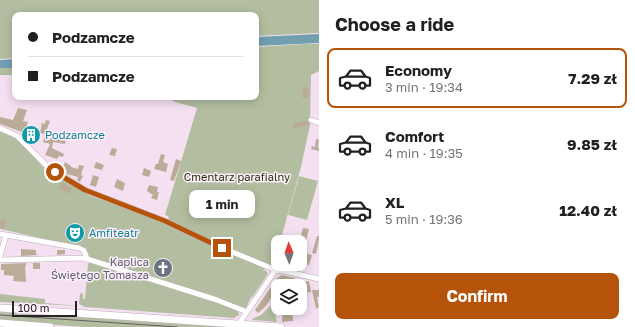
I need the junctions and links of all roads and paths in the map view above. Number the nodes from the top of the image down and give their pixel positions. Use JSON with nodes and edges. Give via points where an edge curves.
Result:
{"nodes":[{"id":1,"x":311,"y":120,"type":"dead end"},
{"id":2,"x":319,"y":123,"type":"edge"},
{"id":3,"x":0,"y":128,"type":"edge"},
{"id":4,"x":0,"y":234,"type":"edge"},
{"id":5,"x":6,"y":235,"type":"junction"},
{"id":6,"x":0,"y":256,"type":"edge"},
{"id":7,"x":87,"y":259,"type":"junction"},
{"id":8,"x":0,"y":260,"type":"edge"},
{"id":9,"x":271,"y":268,"type":"edge"},
{"id":10,"x":275,"y":271,"type":"edge"},
{"id":11,"x":284,"y":271,"type":"edge"},
{"id":12,"x":319,"y":279,"type":"edge"},
{"id":13,"x":0,"y":308,"type":"edge"},
{"id":14,"x":247,"y":312,"type":"junction"},
{"id":15,"x":0,"y":323,"type":"edge"},
{"id":16,"x":238,"y":326,"type":"edge"},
{"id":17,"x":46,"y":327,"type":"edge"},
{"id":18,"x":50,"y":327,"type":"edge"},
{"id":19,"x":281,"y":327,"type":"edge"}],
"edges":[{"from":1,"to":2,"type":"street"},
{"from":3,"to":9,"type":"street","via":[[17,136],[46,166],[85,190],[165,221]]},
{"from":4,"to":5,"type":"street"},
{"from":5,"to":6,"type":"street"},
{"from":5,"to":7,"type":"street","via":[[83,249]]},
{"from":7,"to":8,"type":"street"},
{"from":7,"to":14,"type":"street"},
{"from":10,"to":14,"type":"street"},
{"from":11,"to":12,"type":"street"},
{"from":13,"to":16,"type":"main road"},
{"from":14,"to":16,"type":"street"},
{"from":15,"to":17,"type":"main road"},
{"from":16,"to":19,"type":"main road"},
{"from":17,"to":18,"type":"main road"}]}
